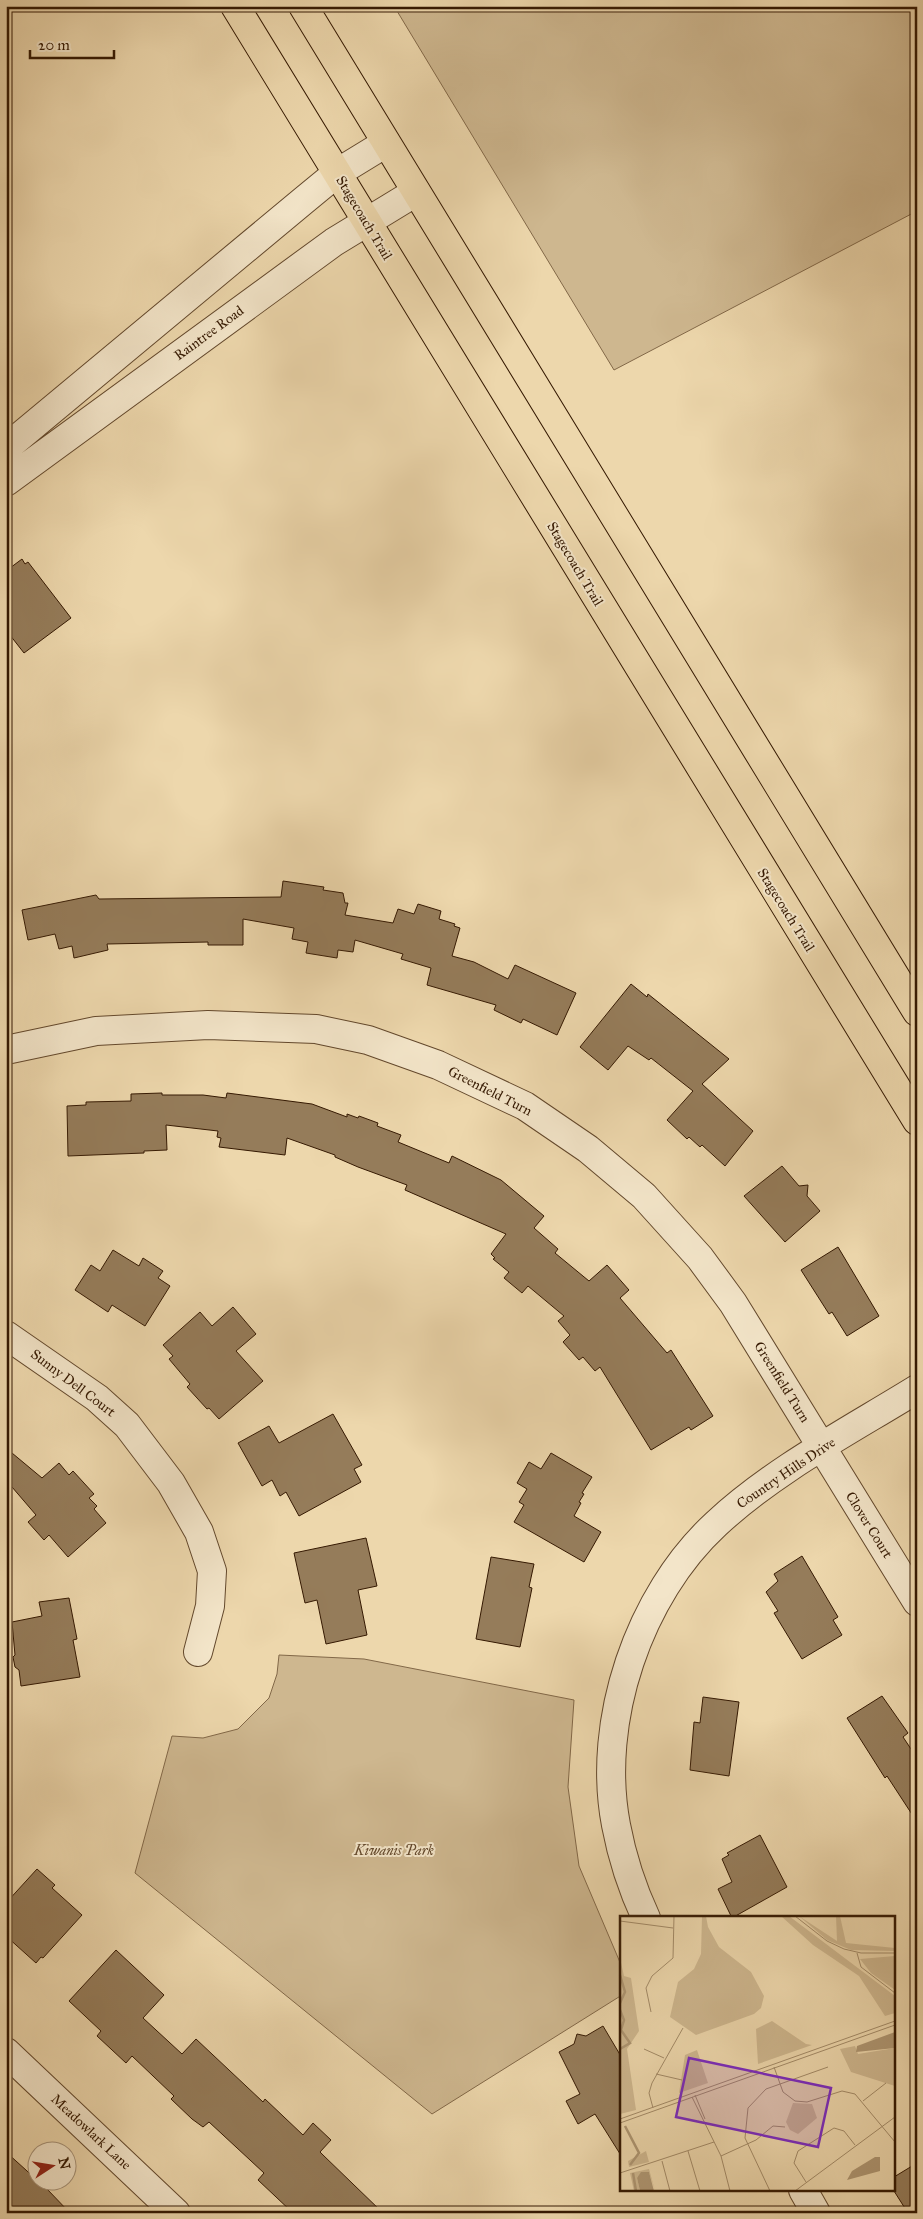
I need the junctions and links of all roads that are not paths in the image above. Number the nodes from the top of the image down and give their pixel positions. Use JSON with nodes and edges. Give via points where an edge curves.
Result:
{"nodes":[{"id":1,"x":235,"y":6,"type":"edge"},
{"id":2,"x":303,"y":6,"type":"edge"},
{"id":3,"x":386,"y":143,"type":"junction"},
{"id":4,"x":337,"y":174,"type":"junction"},
{"id":5,"x":416,"y":192,"type":"junction"},
{"id":6,"x":366,"y":223,"type":"junction"},
{"id":7,"x":6,"y":448,"type":"edge"},
{"id":8,"x":6,"y":482,"type":"edge"},
{"id":9,"x":917,"y":1012,"type":"edge"},
{"id":10,"x":6,"y":1050,"type":"edge"},
{"id":11,"x":917,"y":1121,"type":"edge"},
{"id":12,"x":6,"y":1335,"type":"edge"},
{"id":13,"x":917,"y":1389,"type":"edge"},
{"id":14,"x":822,"y":1448,"type":"junction"},
{"id":15,"x":917,"y":1602,"type":"edge"},
{"id":16,"x":198,"y":1652,"type":"dead end"},
{"id":17,"x":645,"y":1916,"type":"edge"},
{"id":18,"x":6,"y":2052,"type":"edge"},
{"id":19,"x":804,"y":2192,"type":"edge"},
{"id":20,"x":176,"y":2213,"type":"edge"},
{"id":21,"x":816,"y":2213,"type":"edge"}],
"edges":[{"from":1,"to":4,"type":"main road","name":"Stagecoach Trail"},
{"from":2,"to":3,"type":"main road"},
{"from":3,"to":4,"type":"street"},
{"from":3,"to":5,"type":"main road"},
{"from":4,"to":6,"type":"main road","name":"Stagecoach Trail"},
{"from":4,"to":7,"type":"street"},
{"from":5,"to":6,"type":"street","name":"Raintree Road"},
{"from":5,"to":9,"type":"main road"},
{"from":6,"to":8,"type":"street","name":"Raintree Road","via":[[334,242]]},
{"from":6,"to":11,"type":"main road","name":"Stagecoach Trail"},
{"from":10,"to":14,"type":"street","name":"Greenfield Turn","via":[[96,1031],[208,1025],[316,1029],[368,1040],[438,1065],[525,1106],[588,1149],[644,1196],[700,1258],[733,1302]]},
{"from":12,"to":16,"type":"street","name":"Sunny Dell Court","via":[[105,1404],[127,1425],[171,1483],[199,1532],[212,1571],[210,1606]]},
{"from":13,"to":14,"type":"street","name":"Country Hills Drive"},
{"from":14,"to":15,"type":"street","name":"Clover Court"},
{"from":14,"to":17,"type":"street","name":"Country Hills Drive","via":[[763,1485],[708,1532],[673,1574],[654,1605],[631,1659],[614,1727],[612,1792],[625,1866]]},
{"from":18,"to":20,"type":"street","name":"Meadowlark Lane"},
{"from":19,"to":21,"type":"street"}]}
